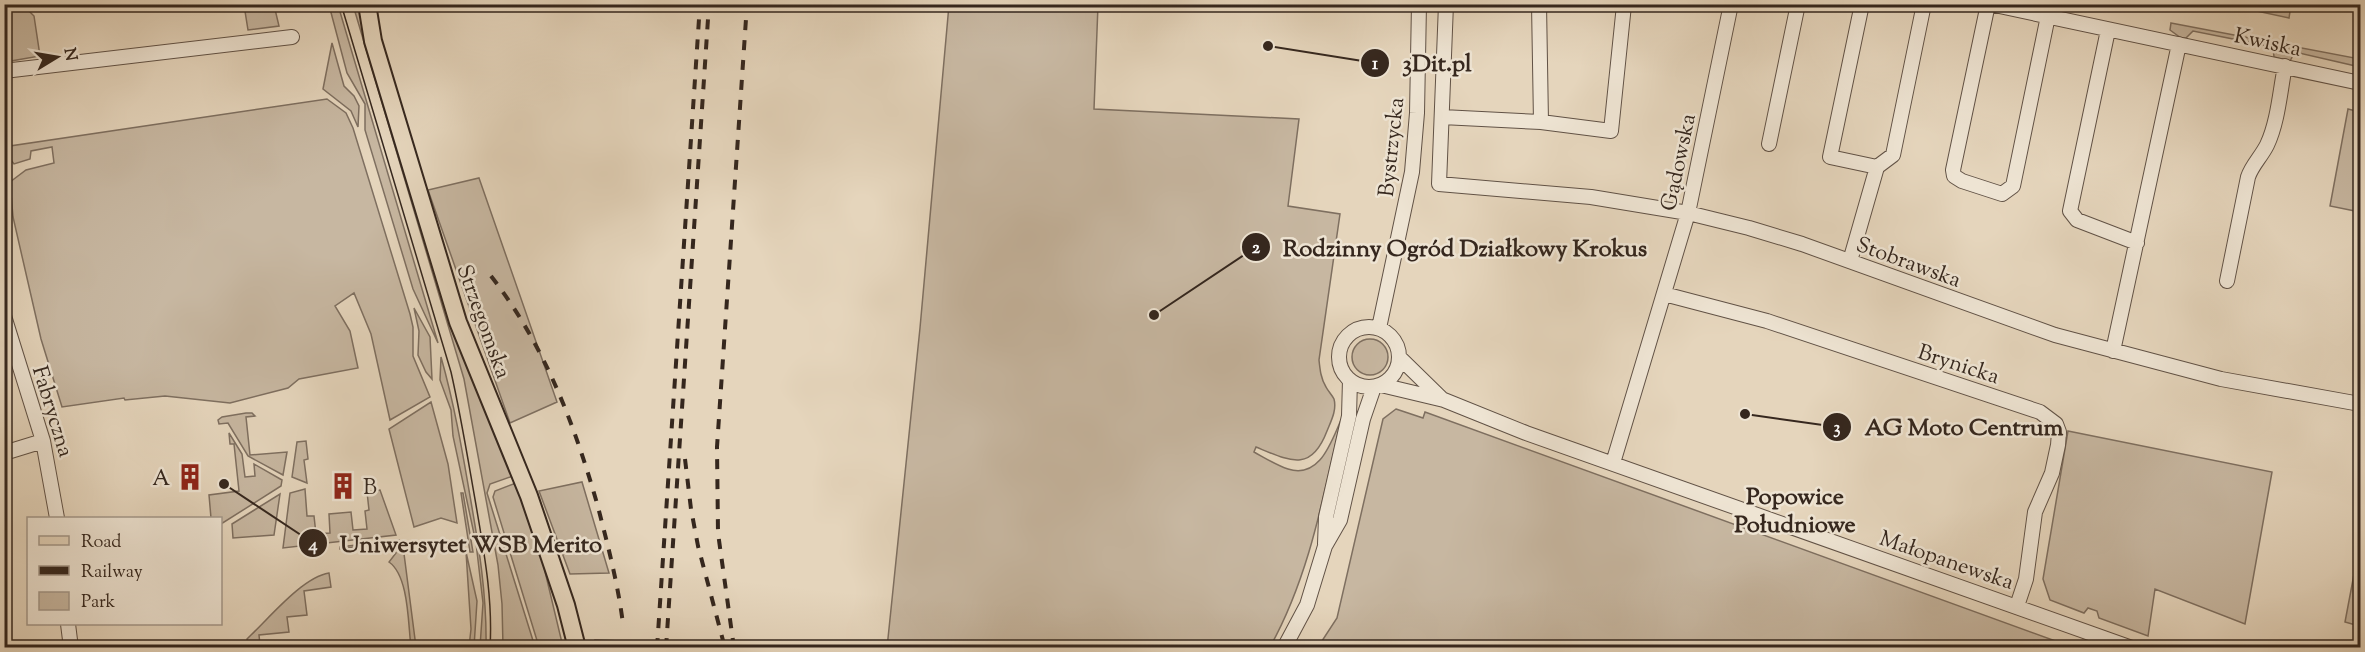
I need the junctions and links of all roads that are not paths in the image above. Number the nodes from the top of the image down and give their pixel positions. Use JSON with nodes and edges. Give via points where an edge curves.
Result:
{"nodes":[{"id":1,"x":367,"y":4,"type":"edge"},
{"id":2,"x":1419,"y":4,"type":"edge"},
{"id":3,"x":1446,"y":4,"type":"edge"},
{"id":4,"x":1539,"y":4,"type":"edge"},
{"id":5,"x":1619,"y":4,"type":"edge"},
{"id":6,"x":1731,"y":4,"type":"edge"},
{"id":7,"x":1798,"y":4,"type":"edge"},
{"id":8,"x":1862,"y":4,"type":"edge"},
{"id":9,"x":1924,"y":4,"type":"edge"},
{"id":10,"x":1989,"y":4,"type":"edge"},
{"id":11,"x":2048,"y":16,"type":"junction"},
{"id":12,"x":2108,"y":30,"type":"junction"},
{"id":13,"x":292,"y":37,"type":"dead end"},
{"id":14,"x":2179,"y":44,"type":"junction"},
{"id":15,"x":2284,"y":66,"type":"junction"},
{"id":16,"x":4,"y":71,"type":"edge"},
{"id":17,"x":2361,"y":83,"type":"edge"},
{"id":18,"x":1442,"y":117,"type":"junction"},
{"id":19,"x":1541,"y":122,"type":"junction"},
{"id":20,"x":1769,"y":144,"type":"dead end"},
{"id":21,"x":1877,"y":167,"type":"junction"},
{"id":22,"x":1688,"y":213,"type":"junction"},
{"id":23,"x":2137,"y":243,"type":"junction"},
{"id":24,"x":1850,"y":261,"type":"junction"},
{"id":25,"x":2227,"y":281,"type":"dead end"},
{"id":26,"x":1664,"y":294,"type":"junction"},
{"id":27,"x":4,"y":316,"type":"edge"},
{"id":28,"x":1379,"y":328,"type":"junction"},
{"id":29,"x":2113,"y":351,"type":"junction"},
{"id":30,"x":1399,"y":357,"type":"junction"},
{"id":31,"x":1350,"y":380,"type":"junction"},
{"id":32,"x":1378,"y":386,"type":"junction"},
{"id":33,"x":1444,"y":400,"type":"junction"},
{"id":34,"x":2361,"y":404,"type":"edge"},
{"id":35,"x":44,"y":441,"type":"junction"},
{"id":36,"x":4,"y":453,"type":"edge"},
{"id":37,"x":1613,"y":463,"type":"junction"},
{"id":38,"x":57,"y":517,"type":"edge"},
{"id":39,"x":1325,"y":546,"type":"junction"},
{"id":40,"x":2017,"y":606,"type":"junction"},
{"id":41,"x":68,"y":625,"type":"edge"},
{"id":42,"x":71,"y":648,"type":"edge"},
{"id":43,"x":577,"y":648,"type":"edge"},
{"id":44,"x":1284,"y":648,"type":"edge"},
{"id":45,"x":2132,"y":648,"type":"edge"}],
"edges":[{"from":1,"to":43,"type":"main road","name":"Strzegomska","via":[[373,41],[456,315],[529,496]]},
{"from":2,"to":28,"type":"street","name":"Bystrzycka","via":[[1412,172]]},
{"from":3,"to":18,"type":"street"},
{"from":4,"to":19,"type":"street"},
{"from":5,"to":19,"type":"street","via":[[1624,5],[1611,131]]},
{"from":6,"to":22,"type":"street","name":"Gądowska"},
{"from":7,"to":20,"type":"street"},
{"from":8,"to":21,"type":"street","via":[[1830,157]]},
{"from":9,"to":21,"type":"street","via":[[1893,155]]},
{"from":10,"to":11,"type":"street","name":"Kwiska"},
{"from":10,"to":11,"type":"street","via":[[1953,170],[1962,182],[2002,194],[2013,186]]},
{"from":11,"to":12,"type":"street","name":"Kwiska"},
{"from":12,"to":14,"type":"street","name":"Kwiska"},
{"from":12,"to":23,"type":"street","via":[[2070,211],[2077,220]]},
{"from":13,"to":16,"type":"street"},
{"from":14,"to":15,"type":"street","name":"Kwiska"},
{"from":14,"to":23,"type":"street"},
{"from":15,"to":17,"type":"street","name":"Kwiska"},
{"from":15,"to":25,"type":"street","via":[[2271,134],[2248,177]]},
{"from":18,"to":19,"type":"street"},
{"from":18,"to":22,"type":"street","name":"Stobrawska","via":[[1438,184],[1591,197]]},
{"from":21,"to":24,"type":"street"},
{"from":22,"to":24,"type":"street","name":"Stobrawska"},
{"from":22,"to":26,"type":"street","name":"Gądowska"},
{"from":23,"to":29,"type":"street"},
{"from":24,"to":29,"type":"street","name":"Stobrawska","via":[[2055,335]]},
{"from":26,"to":37,"type":"street","name":"Gądowska"},
{"from":26,"to":40,"type":"street","name":"Brynicka","via":[[1767,321],[2050,417],[2059,432],[2058,445],[2052,473],[2036,512],[2026,579]]},
{"from":27,"to":35,"type":"street","name":"Fabryczna"},
{"from":28,"to":30,"type":"street","via":[[1394,340]]},
{"from":28,"to":31,"type":"street","via":[[1352,331],[1340,346],[1339,365]]},
{"from":29,"to":34,"type":"street","name":"Stobrawska","via":[[2221,379]]},
{"from":30,"to":32,"type":"street","via":[[1394,374]]},
{"from":30,"to":33,"type":"street","name":"Małopanewska"},
{"from":31,"to":32,"type":"street","via":[[1357,385]]},
{"from":31,"to":39,"type":"street","via":[[1349,416],[1326,518]]},
{"from":32,"to":33,"type":"street","name":"Małopanewska"},
{"from":32,"to":39,"type":"street","via":[[1363,419],[1340,520]]},
{"from":33,"to":37,"type":"street","name":"Małopanewska"},
{"from":35,"to":36,"type":"street"},
{"from":35,"to":38,"type":"street","name":"Fabryczna"},
{"from":37,"to":40,"type":"street","name":"Małopanewska"},
{"from":39,"to":44,"type":"street","via":[[1307,604]]},
{"from":40,"to":45,"type":"street","name":"Małopanewska"},
{"from":41,"to":42,"type":"street"}]}
